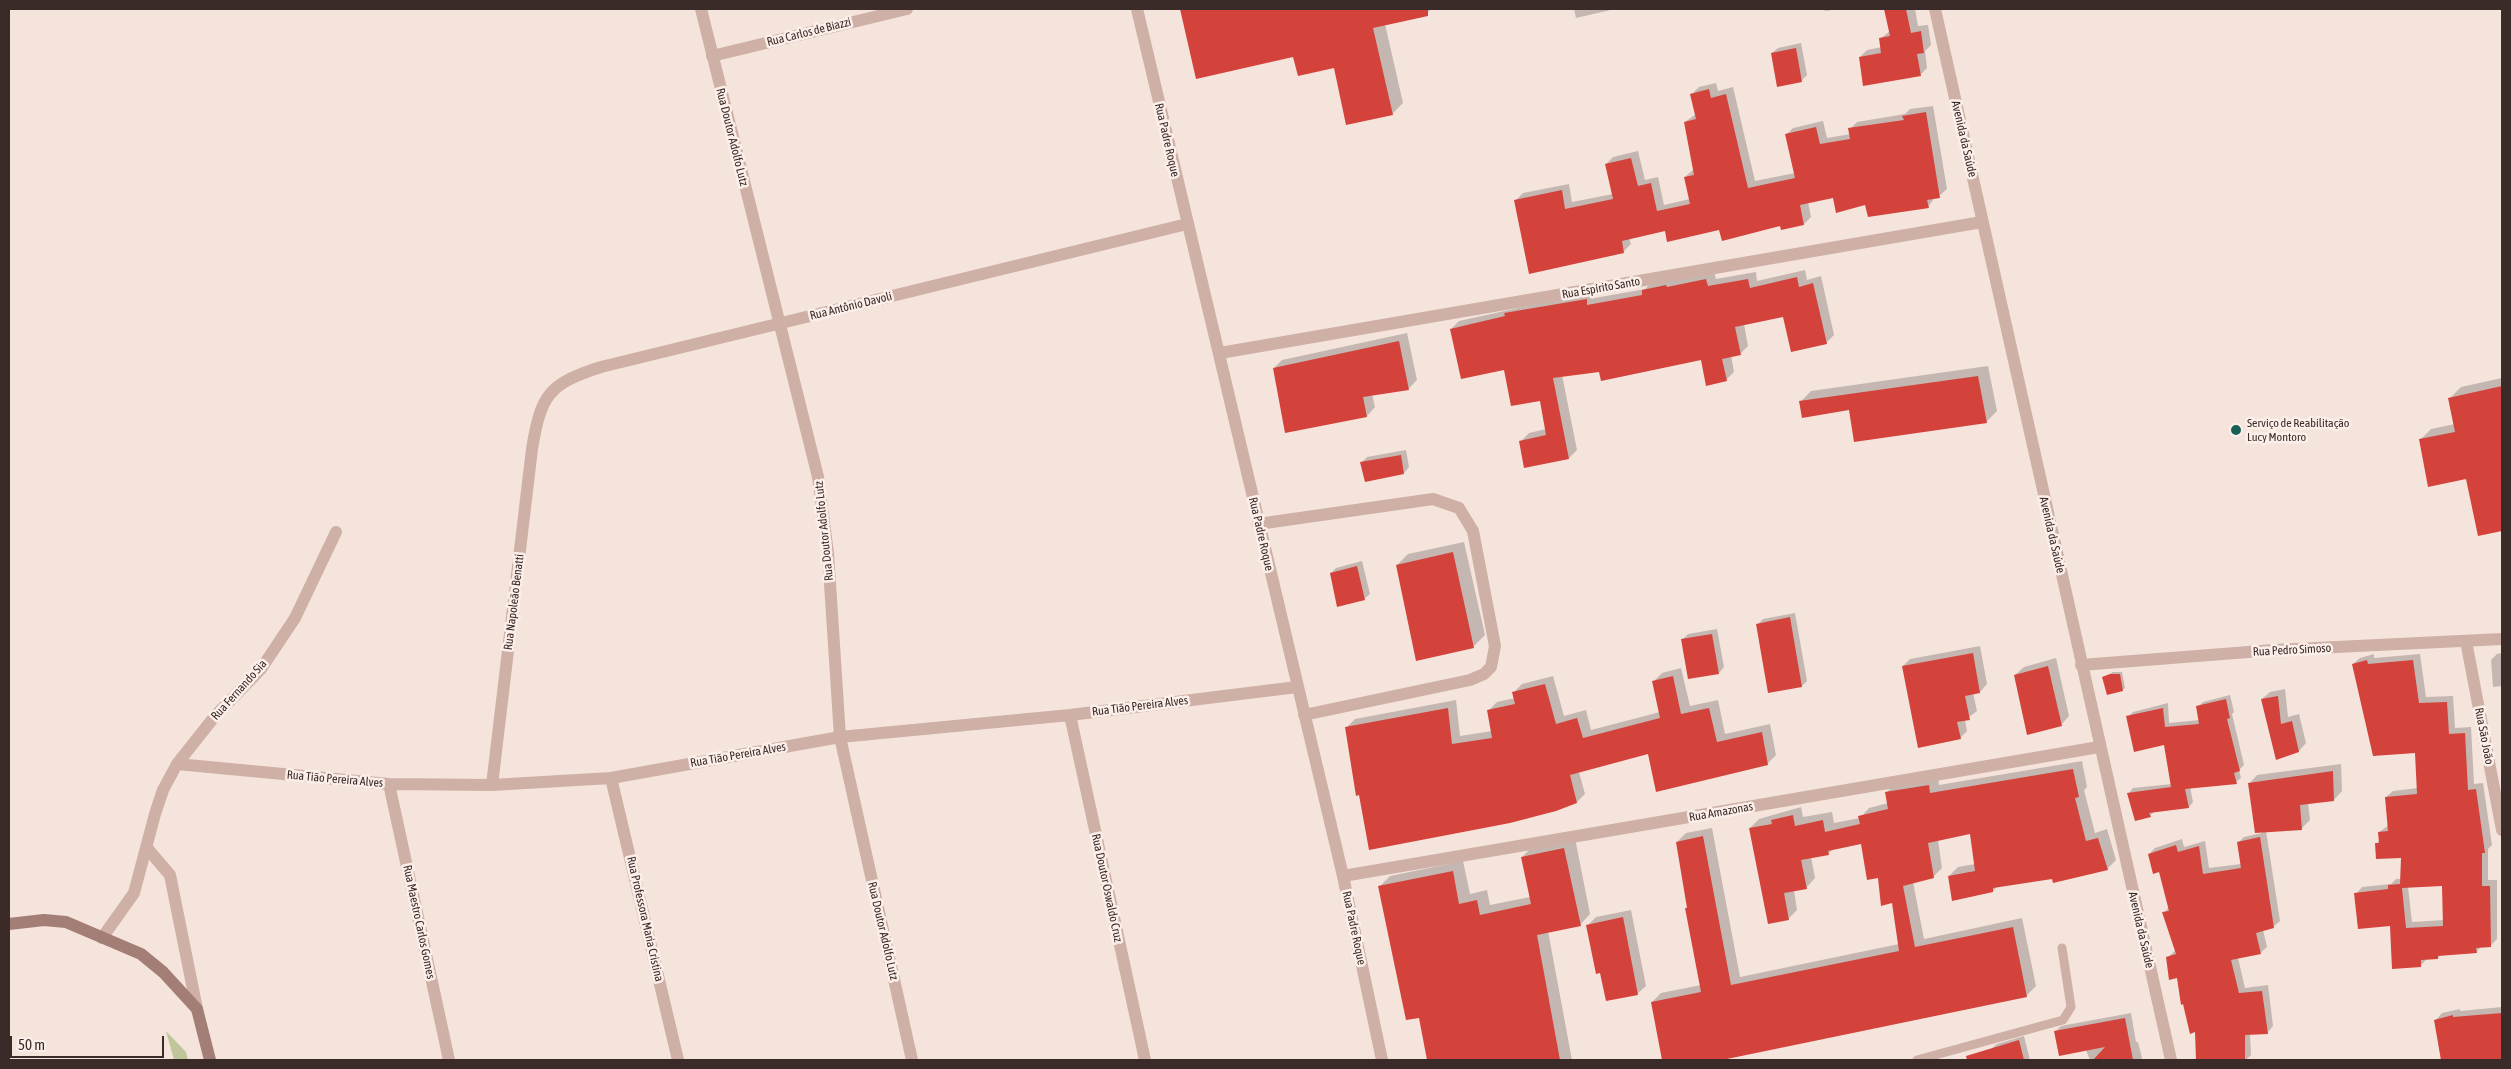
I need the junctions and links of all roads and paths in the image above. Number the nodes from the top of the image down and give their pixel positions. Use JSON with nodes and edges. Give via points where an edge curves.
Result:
{"nodes":[{"id":1,"x":701,"y":9,"type":"edge"},
{"id":2,"x":907,"y":9,"type":"edge"},
{"id":3,"x":1137,"y":9,"type":"edge"},
{"id":4,"x":1935,"y":9,"type":"edge"},
{"id":5,"x":712,"y":56,"type":"junction"},
{"id":6,"x":1982,"y":222,"type":"junction"},
{"id":7,"x":1187,"y":224,"type":"junction"},
{"id":8,"x":779,"y":323,"type":"junction"},
{"id":9,"x":1220,"y":354,"type":"junction"},
{"id":10,"x":537,"y":420,"type":"joint"},
{"id":11,"x":1258,"y":524,"type":"junction"},
{"id":12,"x":336,"y":532,"type":"dead end"},
{"id":13,"x":2502,"y":639,"type":"edge"},
{"id":14,"x":2466,"y":641,"type":"junction"},
{"id":15,"x":2081,"y":665,"type":"junction"},
{"id":16,"x":1297,"y":687,"type":"junction"},
{"id":17,"x":1070,"y":715,"type":"junction"},
{"id":18,"x":1304,"y":715,"type":"junction"},
{"id":19,"x":840,"y":736,"type":"junction"},
{"id":20,"x":2099,"y":747,"type":"junction"},
{"id":21,"x":177,"y":764,"type":"junction"},
{"id":22,"x":611,"y":778,"type":"junction"},
{"id":23,"x":389,"y":784,"type":"junction"},
{"id":24,"x":492,"y":785,"type":"junction"},
{"id":25,"x":2502,"y":830,"type":"edge"},
{"id":26,"x":147,"y":848,"type":"junction"},
{"id":27,"x":1343,"y":876,"type":"junction"},
{"id":28,"x":9,"y":924,"type":"edge"},
{"id":29,"x":102,"y":938,"type":"junction"},
{"id":30,"x":2062,"y":948,"type":"dead end"},
{"id":31,"x":197,"y":1009,"type":"junction"},
{"id":32,"x":210,"y":1060,"type":"edge"},
{"id":33,"x":449,"y":1060,"type":"edge"},
{"id":34,"x":678,"y":1060,"type":"edge"},
{"id":35,"x":912,"y":1060,"type":"edge"},
{"id":36,"x":1145,"y":1060,"type":"edge"},
{"id":37,"x":1382,"y":1060,"type":"edge"},
{"id":38,"x":1918,"y":1060,"type":"edge"},
{"id":39,"x":2170,"y":1060,"type":"edge"}],
"edges":[{"from":1,"to":5,"type":"street","name":"Rua Doutor Adolfo Lutz"},
{"from":2,"to":5,"type":"street","name":"Rua Carlos de Biazzi"},
{"from":3,"to":7,"type":"street","name":"Rua Padre Roque"},
{"from":4,"to":6,"type":"street","name":"Avenida da Saúde"},
{"from":5,"to":8,"type":"street","name":"Rua Doutor Adolfo Lutz"},
{"from":6,"to":9,"type":"street","name":"Rua Espírito Santo"},
{"from":6,"to":15,"type":"street","name":"Avenida da Saúde"},
{"from":7,"to":8,"type":"street","name":"Rua Antônio Davoli"},
{"from":7,"to":9,"type":"street","name":"Rua Padre Roque"},
{"from":8,"to":10,"type":"street","name":"Rua Antônio Davoli","via":[[572,376],[546,397]]},
{"from":8,"to":19,"type":"street","name":"Rua Doutor Adolfo Lutz","via":[[818,477],[828,553]]},
{"from":9,"to":11,"type":"street","name":"Rua Padre Roque"},
{"from":10,"to":24,"type":"street","name":"Rua Napoleão Benatti"},
{"from":11,"to":16,"type":"street","name":"Rua Padre Roque"},
{"from":11,"to":18,"type":"street","via":[[1432,500],[1458,508],[1472,531],[1495,646],[1491,667],[1470,680]]},
{"from":12,"to":21,"type":"street","name":"Rua Fernando Sia","via":[[295,618],[261,669],[215,716]]},
{"from":13,"to":14,"type":"street","name":"Rua Pedro Simoso"},
{"from":14,"to":15,"type":"street","name":"Rua Pedro Simoso","via":[[2274,650]]},
{"from":14,"to":25,"type":"street","name":"Rua São João"},
{"from":15,"to":20,"type":"street","name":"Avenida da Saúde"},
{"from":16,"to":17,"type":"street","name":"Rua Tião Pereira Alves"},
{"from":16,"to":18,"type":"street","name":"Rua Padre Roque"},
{"from":17,"to":19,"type":"street","name":"Rua Tião Pereira Alves"},
{"from":17,"to":36,"type":"street","name":"Rua Doutor Oswaldo Cruz"},
{"from":18,"to":27,"type":"street","name":"Rua Padre Roque"},
{"from":19,"to":22,"type":"street","name":"Rua Tião Pereira Alves"},
{"from":19,"to":35,"type":"street","name":"Rua Doutor Adolfo Lutz"},
{"from":20,"to":27,"type":"street","name":"Rua Amazonas"},
{"from":20,"to":39,"type":"street","name":"Avenida da Saúde"},
{"from":21,"to":23,"type":"street","name":"Rua Tião Pereira Alves"},
{"from":21,"to":26,"type":"street","name":"Rua Fernando Sia","via":[[154,814]]},
{"from":22,"to":24,"type":"street","name":"Rua Tião Pereira Alves"},
{"from":22,"to":34,"type":"street","name":"Rua Professora Maria Cristina"},
{"from":23,"to":24,"type":"street","name":"Rua Tião Pereira Alves"},
{"from":23,"to":33,"type":"street","name":"Rua Maestro Carlos Gomes"},
{"from":26,"to":29,"type":"street","name":"Rua Fernando Sia","via":[[134,893]]},
{"from":26,"to":31,"type":"street","via":[[170,875]]},
{"from":27,"to":37,"type":"street","name":"Rua Padre Roque"},
{"from":28,"to":29,"type":"main road","via":[[44,920],[66,922]]},
{"from":29,"to":31,"type":"main road","via":[[141,954],[164,972]]},
{"from":30,"to":38,"type":"lane","via":[[2071,1008],[2063,1020]]},
{"from":31,"to":32,"type":"main road"}]}
